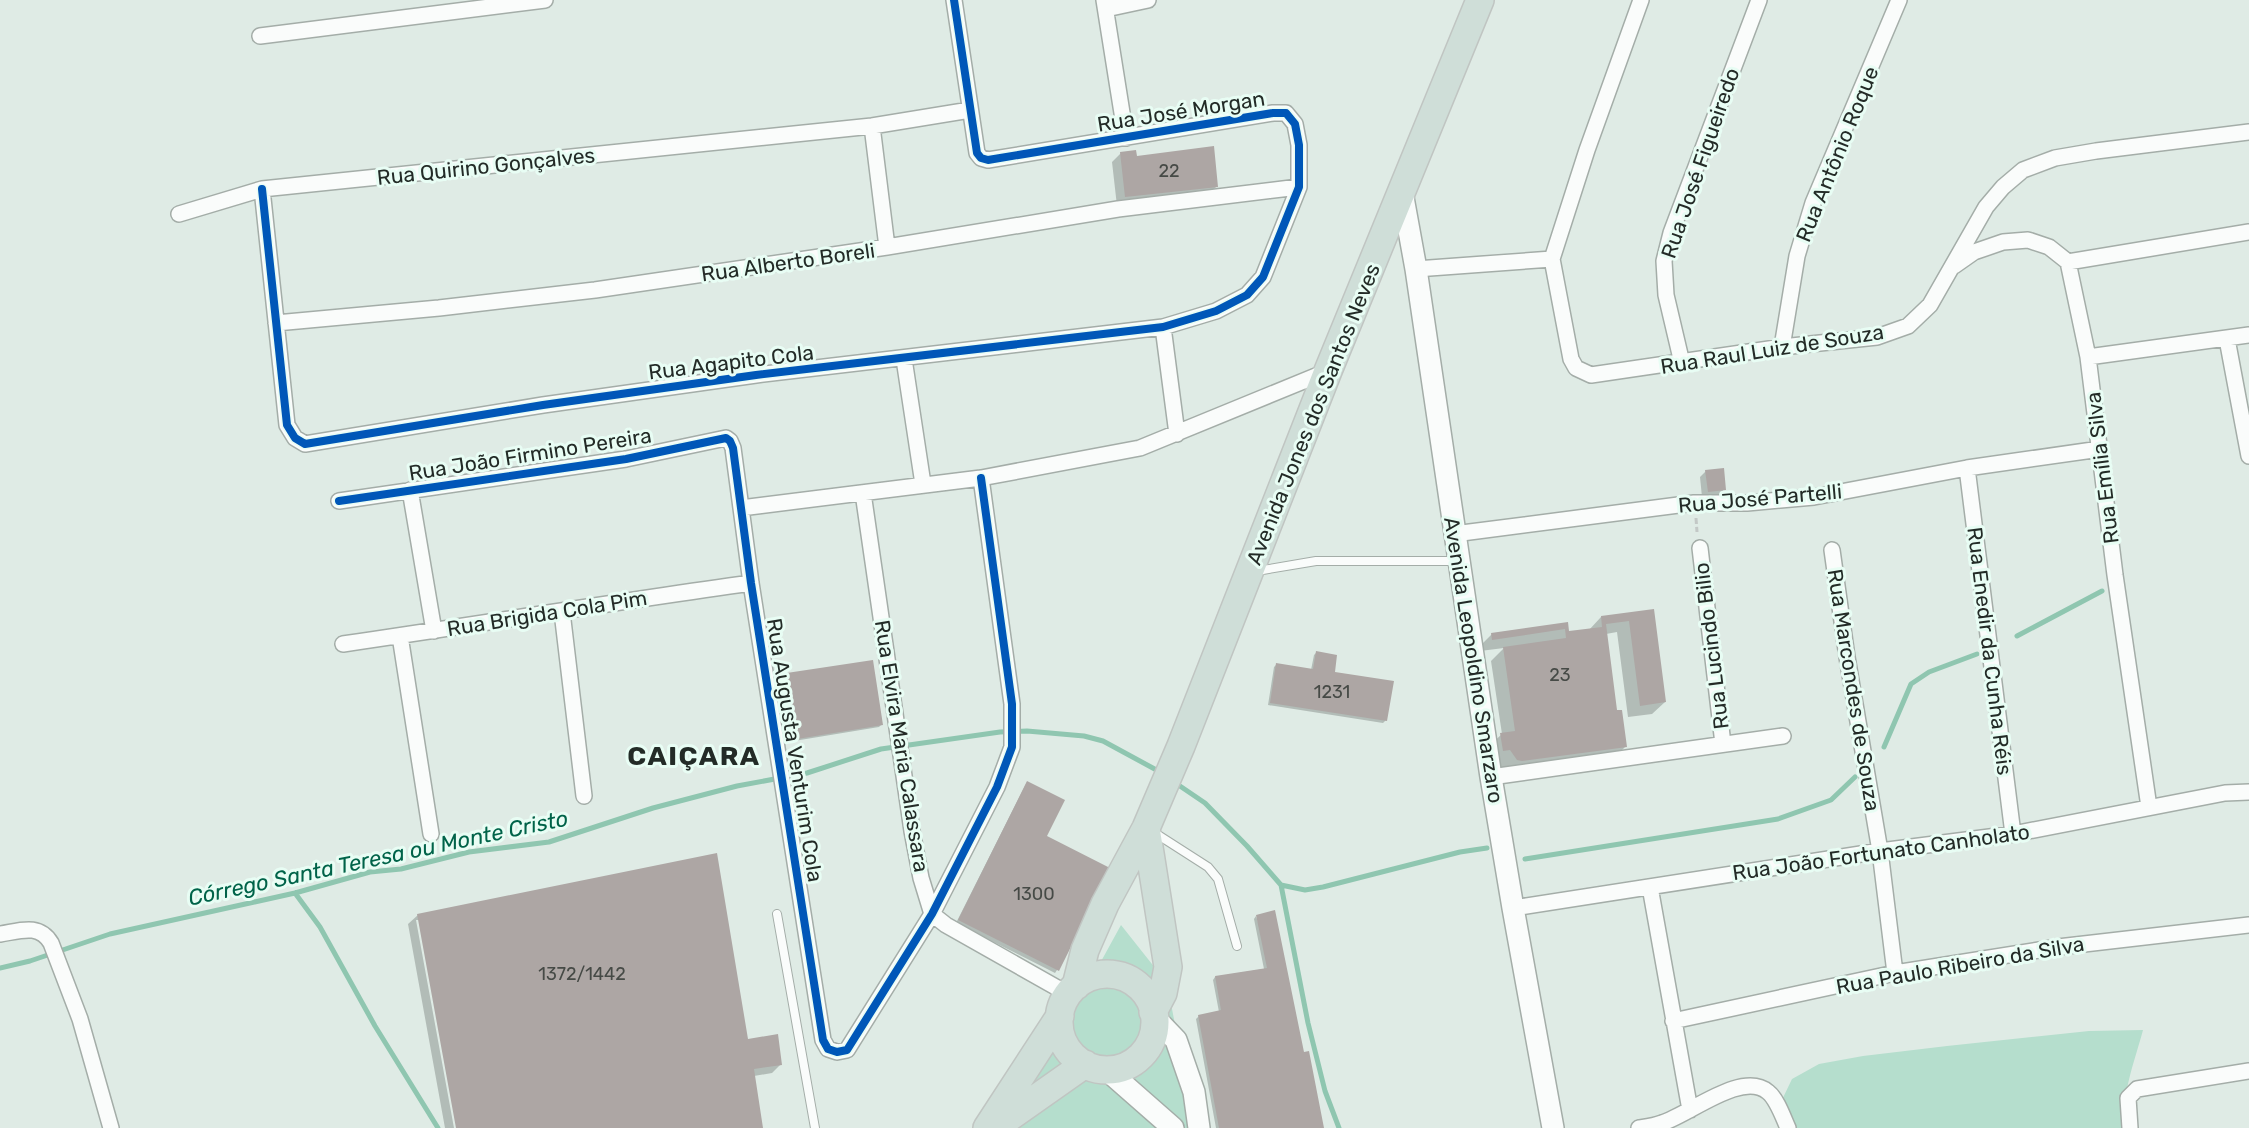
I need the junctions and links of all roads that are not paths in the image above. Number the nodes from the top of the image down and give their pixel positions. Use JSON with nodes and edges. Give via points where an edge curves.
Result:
{"nodes":[{"id":1,"x":545,"y":0,"type":"edge"},
{"id":2,"x":954,"y":0,"type":"edge"},
{"id":3,"x":1148,"y":0,"type":"edge"},
{"id":4,"x":1480,"y":0,"type":"edge"},
{"id":5,"x":1641,"y":0,"type":"edge"},
{"id":6,"x":1759,"y":0,"type":"edge"},
{"id":7,"x":1899,"y":0,"type":"edge"},
{"id":8,"x":1105,"y":4,"type":"edge"},
{"id":9,"x":260,"y":36,"type":"dead end"},
{"id":10,"x":970,"y":110,"type":"junction"},
{"id":11,"x":872,"y":126,"type":"junction"},
{"id":12,"x":2249,"y":132,"type":"edge"},
{"id":13,"x":1126,"y":138,"type":"junction"},
{"id":14,"x":1299,"y":187,"type":"junction"},
{"id":15,"x":262,"y":189,"type":"junction"},
{"id":16,"x":1402,"y":192,"type":"junction"},
{"id":17,"x":178,"y":214,"type":"dead end"},
{"id":18,"x":2249,"y":232,"type":"edge"},
{"id":19,"x":888,"y":247,"type":"junction"},
{"id":20,"x":1552,"y":259,"type":"junction"},
{"id":21,"x":2068,"y":262,"type":"junction"},
{"id":22,"x":1416,"y":269,"type":"junction"},
{"id":23,"x":1949,"y":269,"type":"junction"},
{"id":24,"x":276,"y":323,"type":"junction"},
{"id":25,"x":1163,"y":327,"type":"junction"},
{"id":26,"x":2249,"y":335,"type":"edge"},
{"id":27,"x":2227,"y":339,"type":"junction"},
{"id":28,"x":1782,"y":348,"type":"junction"},
{"id":29,"x":2088,"y":357,"type":"junction"},
{"id":30,"x":904,"y":359,"type":"junction"},
{"id":31,"x":1682,"y":363,"type":"junction"},
{"id":32,"x":1328,"y":371,"type":"junction"},
{"id":33,"x":1177,"y":434,"type":"junction"},
{"id":34,"x":726,"y":438,"type":"joint"},
{"id":35,"x":2100,"y":449,"type":"junction"},
{"id":36,"x":2249,"y":456,"type":"edge"},
{"id":37,"x":1966,"y":468,"type":"junction"},
{"id":38,"x":981,"y":478,"type":"junction"},
{"id":39,"x":923,"y":484,"type":"junction"},
{"id":40,"x":410,"y":490,"type":"junction"},
{"id":41,"x":863,"y":493,"type":"junction"},
{"id":42,"x":339,"y":501,"type":"dead end"},
{"id":43,"x":741,"y":508,"type":"junction"},
{"id":44,"x":1455,"y":534,"type":"junction"},
{"id":45,"x":1700,"y":549,"type":"road end"},
{"id":46,"x":1832,"y":550,"type":"dead end"},
{"id":47,"x":1459,"y":561,"type":"junction"},
{"id":48,"x":1249,"y":572,"type":"junction"},
{"id":49,"x":751,"y":584,"type":"junction"},
{"id":50,"x":562,"y":612,"type":"junction"},
{"id":51,"x":434,"y":631,"type":"junction"},
{"id":52,"x":400,"y":636,"type":"junction"},
{"id":53,"x":343,"y":644,"type":"dead end"},
{"id":54,"x":1783,"y":736,"type":"dead end"},
{"id":55,"x":1723,"y":744,"type":"junction"},
{"id":56,"x":1491,"y":777,"type":"junction"},
{"id":57,"x":2249,"y":792,"type":"edge"},
{"id":58,"x":584,"y":796,"type":"dead end"},
{"id":59,"x":2149,"y":807,"type":"junction"},
{"id":60,"x":1146,"y":828,"type":"junction"},
{"id":61,"x":431,"y":834,"type":"dead end"},
{"id":62,"x":2013,"y":834,"type":"junction"},
{"id":63,"x":1880,"y":850,"type":"junction"},
{"id":64,"x":1650,"y":887,"type":"junction"},
{"id":65,"x":1513,"y":908,"type":"junction"},
{"id":66,"x":777,"y":914,"type":"dead end"},
{"id":67,"x":932,"y":914,"type":"junction"},
{"id":68,"x":2249,"y":925,"type":"edge"},
{"id":69,"x":0,"y":934,"type":"edge"},
{"id":70,"x":1237,"y":946,"type":"dead end"},
{"id":71,"x":1895,"y":973,"type":"junction"},
{"id":72,"x":1068,"y":999,"type":"junction"},
{"id":73,"x":1154,"y":1014,"type":"junction"},
{"id":74,"x":1673,"y":1021,"type":"junction"},
{"id":75,"x":1096,"y":1067,"type":"junction"},
{"id":76,"x":2249,"y":1071,"type":"edge"},
{"id":77,"x":1690,"y":1110,"type":"junction"},
{"id":78,"x":111,"y":1128,"type":"edge"},
{"id":79,"x":815,"y":1128,"type":"edge"},
{"id":80,"x":987,"y":1128,"type":"edge"},
{"id":81,"x":994,"y":1128,"type":"edge"},
{"id":82,"x":1173,"y":1128,"type":"edge"},
{"id":83,"x":1199,"y":1128,"type":"edge"},
{"id":84,"x":1554,"y":1128,"type":"edge"},
{"id":85,"x":1639,"y":1128,"type":"edge"},
{"id":86,"x":1788,"y":1128,"type":"edge"},
{"id":87,"x":2130,"y":1128,"type":"edge"}],
"edges":[{"from":1,"to":9,"type":"street"},
{"from":2,"to":10,"type":"street"},
{"from":3,"to":8,"type":"street"},
{"from":4,"to":16,"type":"highway","name":"Avenida Jones dos Santos Neves"},
{"from":5,"to":20,"type":"street"},
{"from":6,"to":31,"type":"street","name":"Rua José Figueiredo","via":[[1664,261],[1666,296]]},
{"from":7,"to":28,"type":"street","name":"Rua Antônio Roque","via":[[1813,203],[1797,256]]},
{"from":8,"to":13,"type":"street"},
{"from":10,"to":11,"type":"street","name":"Rua Quirino Gonçalves"},
{"from":10,"to":13,"type":"street","name":"Rua José Morgan","via":[[977,153],[988,160]]},
{"from":11,"to":15,"type":"street","name":"Rua Quirino Gonçalves"},
{"from":11,"to":19,"type":"street"},
{"from":12,"to":23,"type":"street","name":"Rua Raul Luiz de Souza","via":[[2096,151],[2055,158],[2023,170],[1986,207]]},
{"from":13,"to":14,"type":"street","name":"Rua José Morgan","via":[[1272,113],[1286,114],[1294,124],[1299,145]]},
{"from":14,"to":19,"type":"street","name":"Rua Alberto Boreli","via":[[1118,209]]},
{"from":14,"to":25,"type":"street","name":"Rua José Morgan","via":[[1263,277],[1247,295],[1216,311]]},
{"from":15,"to":17,"type":"street","name":"Rua Quirino Gonçalves"},
{"from":15,"to":24,"type":"street"},
{"from":16,"to":22,"type":"street","name":"Avenida Leopoldino Smarzaro"},
{"from":16,"to":32,"type":"highway","name":"Avenida Jones dos Santos Neves"},
{"from":18,"to":21,"type":"street"},
{"from":19,"to":24,"type":"street","name":"Rua Alberto Boreli","via":[[595,290]]},
{"from":20,"to":22,"type":"street"},
{"from":20,"to":31,"type":"street","name":"Rua Raul Luiz de Souza","via":[[1576,368],[1591,375]]},
{"from":21,"to":23,"type":"street","via":[[2049,247],[2028,240],[2003,242],[1974,252]]},
{"from":21,"to":29,"type":"street","name":"Rua Emília Silva"},
{"from":22,"to":44,"type":"street","name":"Avenida Leopoldino Smarzaro"},
{"from":23,"to":28,"type":"street","name":"Rua Raul Luiz de Souza","via":[[1930,305],[1908,326],[1876,336]]},
{"from":24,"to":30,"type":"street","name":"Rua Agapito Cola","via":[[287,425],[295,438],[305,444],[543,405]]},
{"from":25,"to":30,"type":"street","name":"Rua Agapito Cola"},
{"from":25,"to":33,"type":"street"},
{"from":26,"to":27,"type":"street"},
{"from":27,"to":29,"type":"street"},
{"from":27,"to":36,"type":"street"},
{"from":28,"to":31,"type":"street","name":"Rua Raul Luiz de Souza"},
{"from":29,"to":35,"type":"street","name":"Rua Emília Silva"},
{"from":30,"to":39,"type":"street"},
{"from":32,"to":33,"type":"street"},
{"from":32,"to":48,"type":"highway","name":"Avenida Jones dos Santos Neves"},
{"from":33,"to":38,"type":"street","via":[[1140,448]]},
{"from":34,"to":40,"type":"street","name":"Rua João Firmino Pereira","via":[[626,459]]},
{"from":34,"to":43,"type":"street","name":"Rua Augusta Venturim Cola","via":[[733,448]]},
{"from":35,"to":37,"type":"street","name":"Rua José Partelli"},
{"from":35,"to":59,"type":"street","name":"Rua Emília Silva"},
{"from":37,"to":44,"type":"street","name":"Rua José Partelli","via":[[1814,497],[1694,503]]},
{"from":37,"to":62,"type":"street","name":"Rua Enedir da Cunha Réis"},
{"from":38,"to":39,"type":"street"},
{"from":38,"to":67,"type":"street","via":[[1013,740],[997,787]]},
{"from":39,"to":41,"type":"street"},
{"from":40,"to":42,"type":"street","name":"Rua João Firmino Pereira"},
{"from":40,"to":51,"type":"street"},
{"from":41,"to":43,"type":"street"},
{"from":41,"to":67,"type":"street","name":"Rua Elvira Maria Calassara","via":[[921,878]]},
{"from":43,"to":49,"type":"street","name":"Rua Augusta Venturim Cola"},
{"from":44,"to":47,"type":"street","name":"Avenida Leopoldino Smarzaro"},
{"from":45,"to":55,"type":"street","name":"Rua Lucindo Bilio"},
{"from":46,"to":63,"type":"street","name":"Rua Marcondes de Souza"},
{"from":47,"to":48,"type":"lane","via":[[1316,561]]},
{"from":47,"to":56,"type":"street","name":"Avenida Leopoldino Smarzaro"},
{"from":48,"to":60,"type":"highway","name":"Avenida Jones dos Santos Neves"},
{"from":49,"to":50,"type":"street","name":"Rua Brigida Cola Pim"},
{"from":49,"to":67,"type":"street","name":"Rua Augusta Venturim Cola","via":[[823,1040],[828,1049],[847,1050]]},
{"from":50,"to":51,"type":"street","name":"Rua Brigida Cola Pim"},
{"from":50,"to":58,"type":"street"},
{"from":51,"to":52,"type":"street","name":"Rua Brigida Cola Pim"},
{"from":52,"to":53,"type":"street","name":"Rua Brigida Cola Pim"},
{"from":52,"to":61,"type":"street"},
{"from":54,"to":55,"type":"street"},
{"from":55,"to":56,"type":"street"},
{"from":56,"to":65,"type":"street","name":"Avenida Leopoldino Smarzaro"},
{"from":57,"to":59,"type":"street","name":"Rua João Fortunato Canholato"},
{"from":59,"to":62,"type":"street","name":"Rua João Fortunato Canholato"},
{"from":60,"to":70,"type":"lane","via":[[1208,867],[1218,879]]},
{"from":60,"to":72,"type":"highway","name":"Avenida Jones dos Santos Neves","via":[[1105,904]]},
{"from":60,"to":73,"type":"highway","via":[[1168,967]]},
{"from":62,"to":63,"type":"street","name":"Rua João Fortunato Canholato"},
{"from":63,"to":64,"type":"street","name":"Rua João Fortunato Canholato"},
{"from":63,"to":71,"type":"street","name":"Rua Marcondes de Souza"},
{"from":64,"to":65,"type":"street","name":"Rua João Fortunato Canholato"},
{"from":64,"to":74,"type":"street"},
{"from":65,"to":84,"type":"street","name":"Avenida Leopoldino Smarzaro"},
{"from":66,"to":79,"type":"lane"},
{"from":67,"to":72,"type":"street"},
{"from":68,"to":71,"type":"street","name":"Rua Paulo Ribeiro da Silva","via":[[2058,947]]},
{"from":69,"to":78,"type":"street","via":[[40,930],[46,934],[80,1019]]},
{"from":71,"to":74,"type":"street","name":"Rua Paulo Ribeiro da Silva"},
{"from":72,"to":73,"type":"highway","via":[[1096,976],[1119,976],[1139,987]]},
{"from":72,"to":75,"type":"highway","name":"Avenida Jones dos Santos Neves","via":[[1063,1039],[1068,1049]]},
{"from":72,"to":80,"type":"highway","name":"Avenida Jones dos Santos Neves"},
{"from":73,"to":75,"type":"highway","via":[[1152,1040],[1146,1050],[1129,1065]]},
{"from":73,"to":83,"type":"street","via":[[1176,1040],[1194,1092]]},
{"from":74,"to":77,"type":"street"},
{"from":75,"to":81,"type":"highway"},
{"from":75,"to":82,"type":"street"},
{"from":76,"to":87,"type":"street","via":[[2137,1089],[2128,1098]]},
{"from":77,"to":85,"type":"street","via":[[1662,1124]]},
{"from":77,"to":86,"type":"street","via":[[1741,1086],[1759,1086],[1769,1093]]}]}
